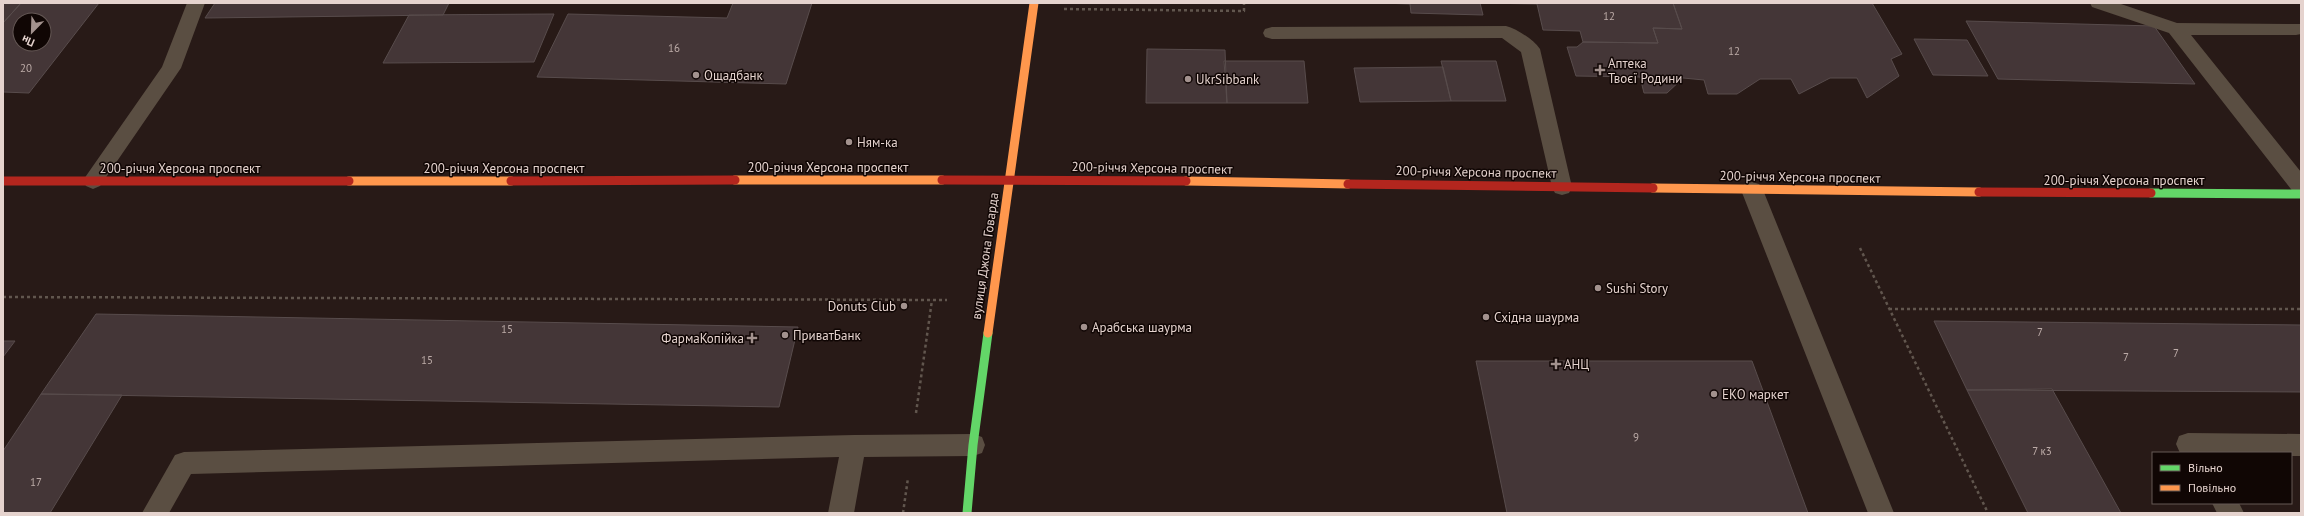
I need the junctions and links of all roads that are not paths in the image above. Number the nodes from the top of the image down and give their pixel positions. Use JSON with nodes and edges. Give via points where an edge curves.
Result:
{"nodes":[{"id":1,"x":196,"y":3,"type":"edge"},
{"id":2,"x":2099,"y":3,"type":"edge"},
{"id":3,"x":1034,"y":6,"type":"edge"},
{"id":4,"x":2176,"y":29,"type":"junction"},
{"id":5,"x":2296,"y":29,"type":"dead end"},
{"id":6,"x":1272,"y":33,"type":"dead end"},
{"id":7,"x":1008,"y":180,"type":"junction"},
{"id":8,"x":3,"y":181,"type":"edge"},
{"id":9,"x":93,"y":181,"type":"junction"},
{"id":10,"x":1562,"y":186,"type":"junction"},
{"id":11,"x":2301,"y":187,"type":"edge"},
{"id":12,"x":1752,"y":190,"type":"junction"},
{"id":13,"x":2301,"y":194,"type":"edge"},
{"id":14,"x":2301,"y":444,"type":"edge"},
{"id":15,"x":973,"y":445,"type":"junction"},
{"id":16,"x":854,"y":446,"type":"junction"},
{"id":17,"x":2193,"y":452,"type":"edge"},
{"id":18,"x":2226,"y":504,"type":"edge"},
{"id":19,"x":155,"y":513,"type":"edge"},
{"id":20,"x":841,"y":513,"type":"edge"},
{"id":21,"x":967,"y":513,"type":"edge"},
{"id":22,"x":1881,"y":513,"type":"edge"},
{"id":23,"x":2231,"y":513,"type":"edge"}],
"edges":[{"from":1,"to":9,"type":"lane","via":[[171,68]]},
{"from":2,"to":4,"type":"lane"},
{"from":3,"to":7,"type":"street","name":"вулиця Джона Говарда"},
{"from":4,"to":5,"type":"lane"},
{"from":4,"to":11,"type":"lane"},
{"from":6,"to":10,"type":"lane","via":[[1506,32],[1530,49]]},
{"from":7,"to":9,"type":"street","name":"200-річчя Херсона проспект"},
{"from":7,"to":10,"type":"street","name":"200-річчя Херсона проспект"},
{"from":7,"to":15,"type":"street","name":"вулиця Джона Говарда"},
{"from":8,"to":9,"type":"street","name":"200-річчя Херсона проспект"},
{"from":10,"to":12,"type":"street","name":"200-річчя Херсона проспект"},
{"from":12,"to":13,"type":"street","name":"200-річчя Херсона проспект"},
{"from":12,"to":22,"type":"lane"},
{"from":14,"to":17,"type":"lane","via":[[2188,444]]},
{"from":15,"to":16,"type":"lane"},
{"from":15,"to":21,"type":"street","name":"вулиця Джона Говарда"},
{"from":16,"to":19,"type":"lane","via":[[184,463]]},
{"from":16,"to":20,"type":"lane"},
{"from":18,"to":23,"type":"lane"}]}
